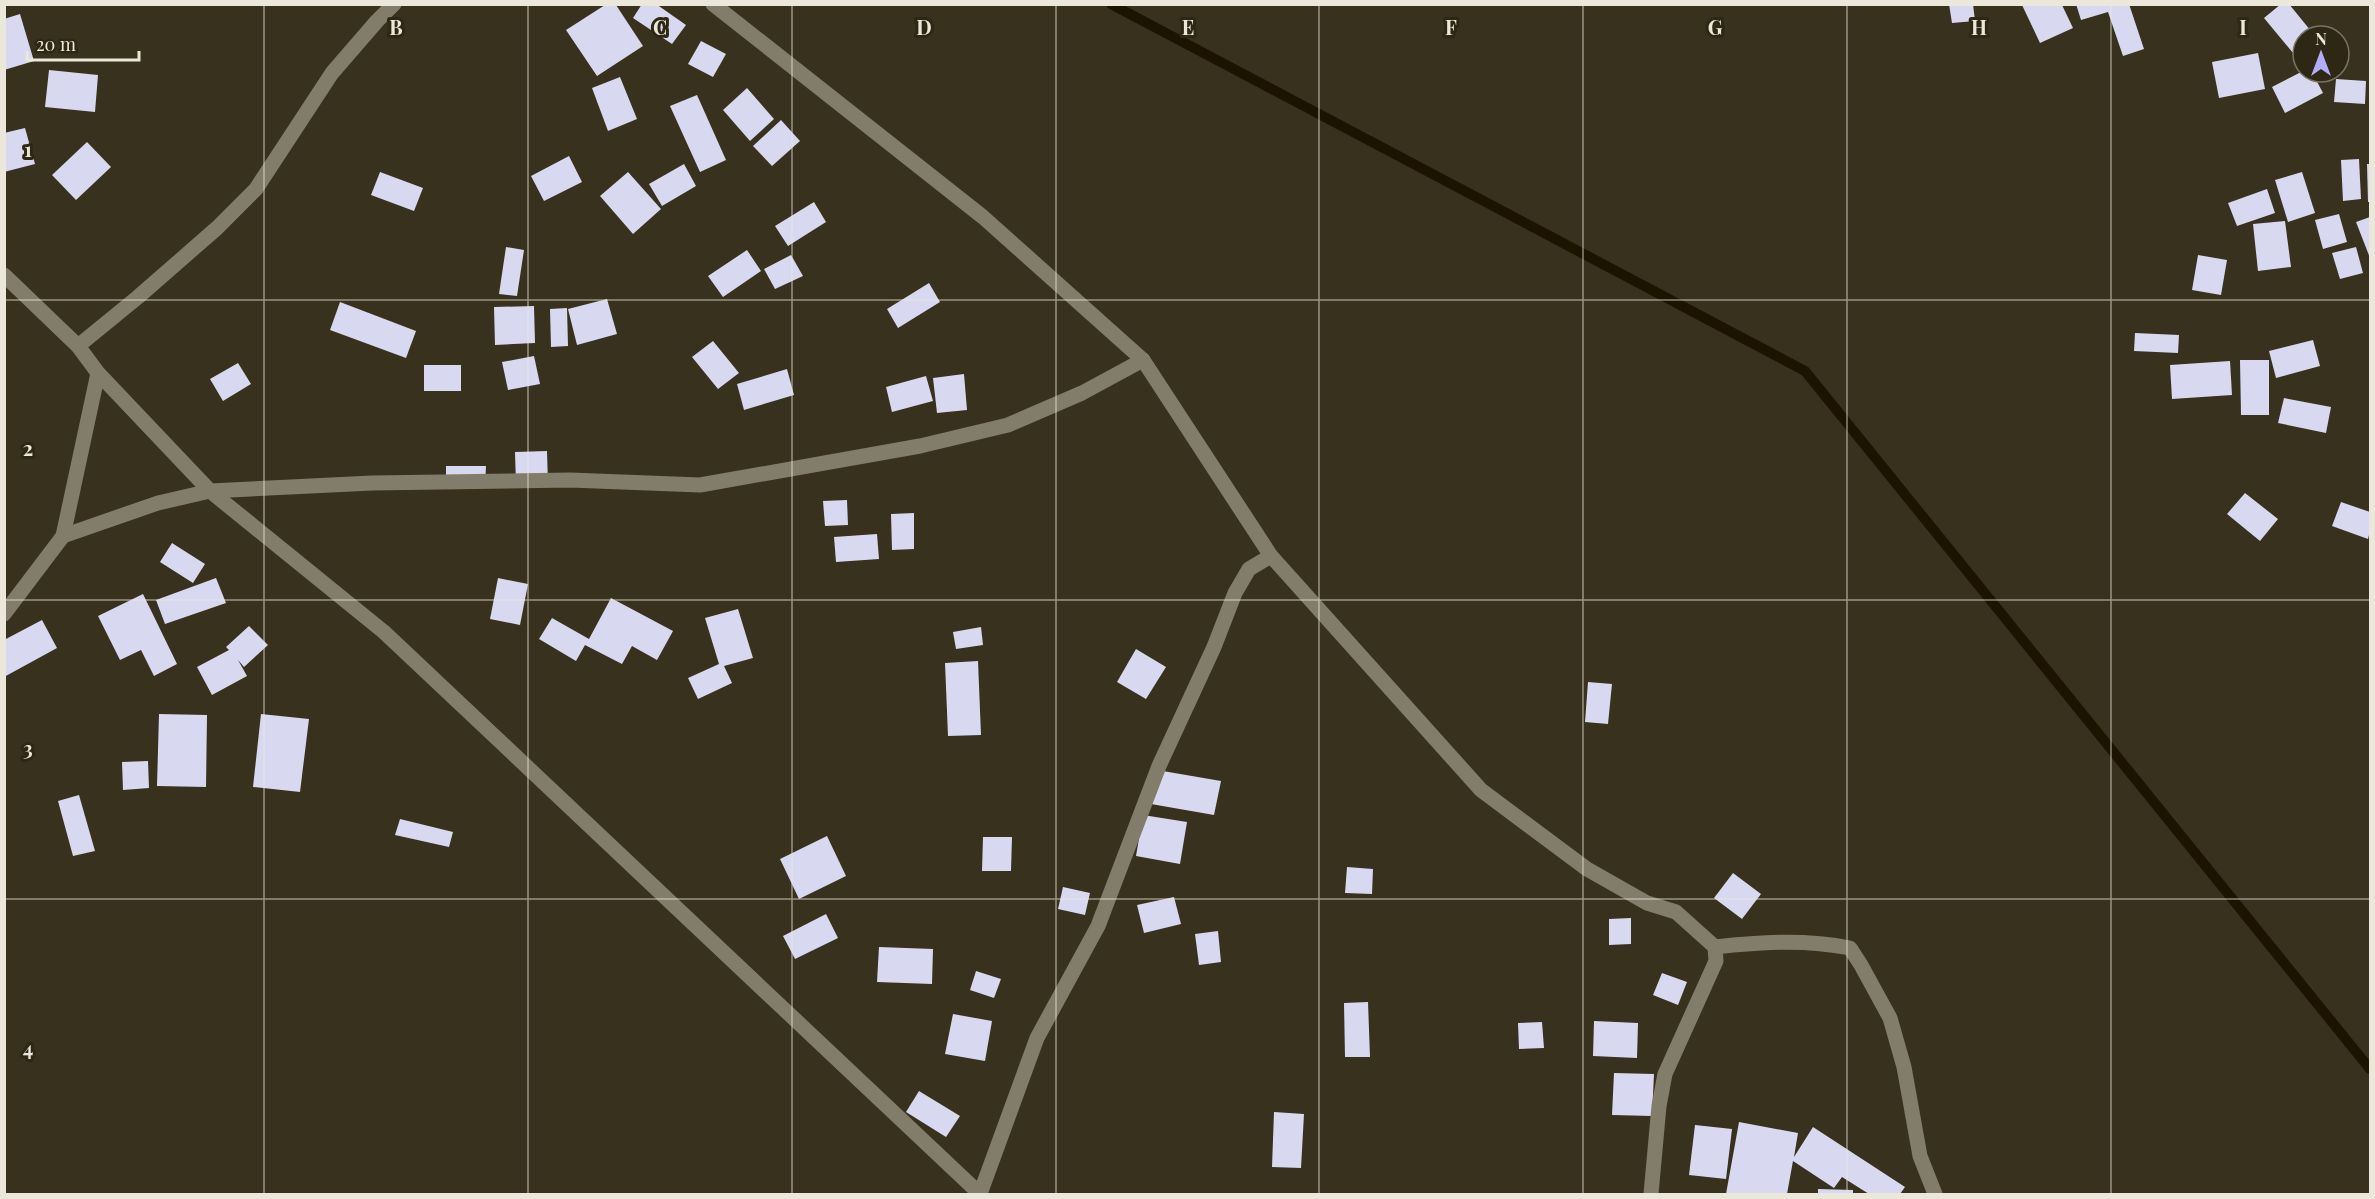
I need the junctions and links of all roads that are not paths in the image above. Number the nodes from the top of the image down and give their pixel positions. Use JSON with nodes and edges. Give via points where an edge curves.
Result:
{"nodes":[{"id":1,"x":394,"y":4,"type":"edge"},
{"id":2,"x":713,"y":4,"type":"edge"},
{"id":3,"x":4,"y":275,"type":"edge"},
{"id":4,"x":78,"y":346,"type":"junction"},
{"id":5,"x":1143,"y":360,"type":"junction"},
{"id":6,"x":98,"y":373,"type":"junction"},
{"id":7,"x":210,"y":491,"type":"junction"},
{"id":8,"x":63,"y":536,"type":"junction"},
{"id":9,"x":1271,"y":555,"type":"junction"},
{"id":10,"x":4,"y":614,"type":"edge"},
{"id":11,"x":1715,"y":947,"type":"junction"},
{"id":12,"x":980,"y":1194,"type":"edge"},
{"id":13,"x":1651,"y":1194,"type":"edge"},
{"id":14,"x":1935,"y":1194,"type":"edge"}],
"edges":[{"from":1,"to":4,"type":"street","via":[[332,73],[256,189],[191,251]]},
{"from":2,"to":5,"type":"street","via":[[983,218]]},
{"from":3,"to":4,"type":"street"},
{"from":4,"to":6,"type":"street"},
{"from":5,"to":7,"type":"street","via":[[1082,393],[1008,425],[920,446],[700,485],[570,480],[372,483]]},
{"from":5,"to":9,"type":"street"},
{"from":6,"to":7,"type":"street"},
{"from":6,"to":8,"type":"street"},
{"from":7,"to":8,"type":"street","via":[[158,503]]},
{"from":7,"to":12,"type":"street","via":[[384,632]]},
{"from":8,"to":10,"type":"street"},
{"from":9,"to":11,"type":"street","via":[[1481,790],[1587,869],[1647,903],[1676,912]]},
{"from":9,"to":12,"type":"street","via":[[1249,569],[1235,593],[1159,766],[1098,926],[1037,1038]]},
{"from":11,"to":13,"type":"street","via":[[1716,961],[1665,1074]]},
{"from":11,"to":14,"type":"street","via":[[1768,941],[1850,948],[1890,1018],[1905,1067],[1920,1156]]}]}
